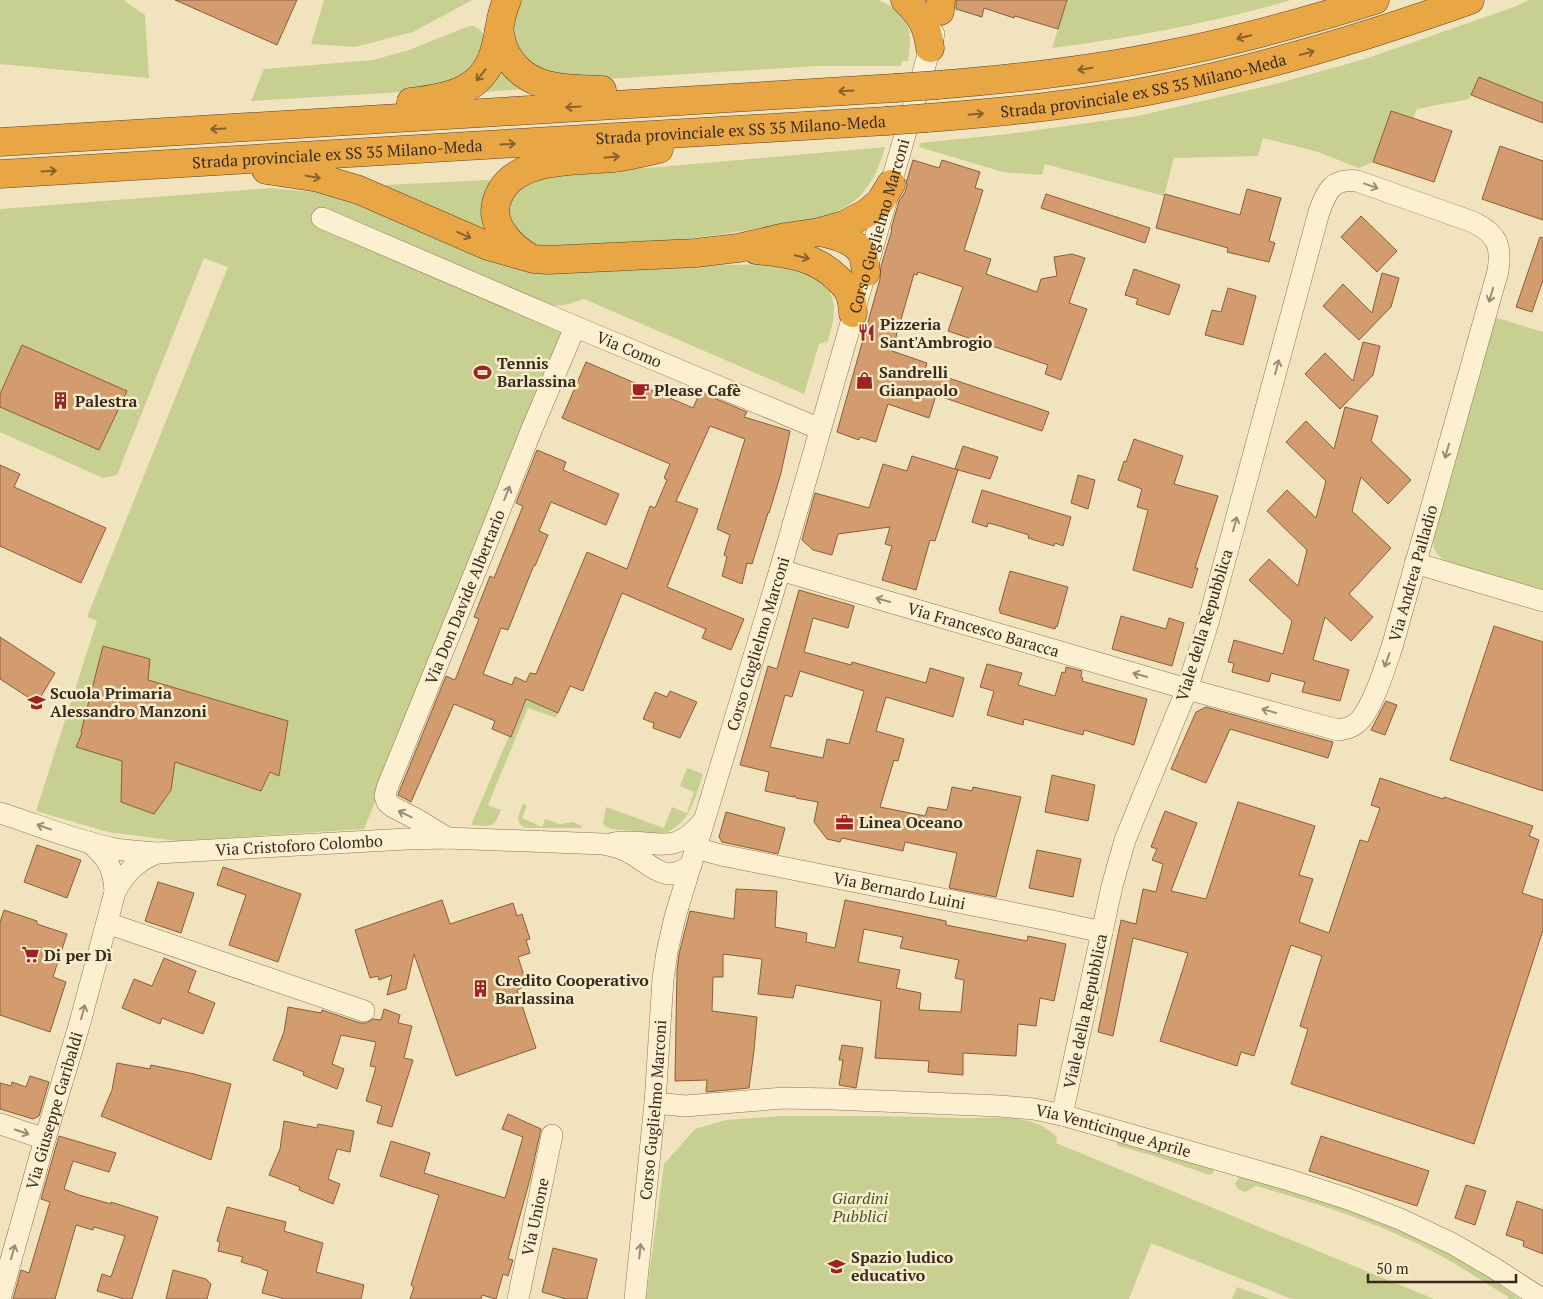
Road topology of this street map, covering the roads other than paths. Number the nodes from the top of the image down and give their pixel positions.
1 (507, 0) edge
2 (904, 0) edge
3 (914, 0) edge
4 (1375, 0) edge
5 (1470, 0) edge
6 (939, 3) edge
7 (499, 30) junction
8 (930, 48) junction
9 (726, 98) junction
10 (261, 126) junction
11 (727, 131) junction
12 (0, 142) edge
13 (195, 162) junction
14 (0, 174) edge
15 (891, 184) junction
16 (322, 218) dead end
17 (820, 232) junction
18 (1499, 247) joint
19 (738, 248) junction
20 (534, 259) junction
21 (867, 262) junction
22 (830, 270) junction
23 (853, 313) junction
24 (575, 327) junction
25 (820, 429) junction
26 (1415, 563) junction
27 (780, 570) junction
28 (1543, 601) edge
29 (1187, 689) junction
30 (0, 812) edge
31 (704, 819) junction
32 (447, 838) junction
33 (88, 842) junction
34 (604, 844) junction
35 (656, 845) junction
36 (157, 853) junction
37 (647, 864) junction
38 (690, 864) junction
39 (115, 892) junction
40 (675, 917) junction
41 (107, 923) junction
42 (1102, 932) junction
43 (364, 1011) dead end
44 (655, 1103) junction
45 (1062, 1115) junction
46 (0, 1124) edge
47 (552, 1135) dead end
48 (45, 1139) junction
49 (0, 1299) edge
50 (518, 1299) edge
51 (635, 1299) edge
52 (1542, 1299) edge

1 - 7 highway
2 - 8 highway
3 - 6 highway
4 -> 9 highway, Strada provinciale ex SS 35 Milano-Meda, bridge
11 -> 5 highway, Strada provinciale ex SS 35 Milano-Meda, bridge
6 - 8 street, Corso Guglielmo Marconi
7 - 9 highway
7 -> 10 highway
8 - 15 street, Corso Guglielmo Marconi
9 -> 10 highway, Strada provinciale ex SS 35 Milano-Meda
10 -> 12 highway, Strada provinciale ex SS 35 Milano-Meda
13 -> 11 highway, Strada provinciale ex SS 35 Milano-Meda
20 -> 11 highway
14 -> 13 highway, Strada provinciale ex SS 35 Milano-Meda
13 -> 20 highway
15 - 17 highway
15 - 21 street, Corso Guglielmo Marconi
16 - 24 street, Via Como
17 - 19 highway
17 - 21 highway
18 -> 26 street, Via Andrea Palladio
29 -> 18 street, Viale della Repubblica
19 - 20 highway
19 -> 22 highway
21 - 22 highway
21 - 23 street, Corso Guglielmo Marconi
22 - 23 highway
23 - 25 street, Corso Guglielmo Marconi
24 - 25 street, Via Como
32 -> 24 street, Via Don Davide Albertario
25 - 27 street, Corso Guglielmo Marconi
26 - 28 street
26 -> 29 street, Via Andrea Palladio
29 -> 27 street, Via Francesco Baracca
27 - 31 street, Corso Guglielmo Marconi
29 - 42 street, Viale della Repubblica
33 -> 30 street, Via Cristoforo Colombo
31 - 35 street, Via Cristoforo Colombo
31 - 38 street, Corso Guglielmo Marconi
32 - 34 street, Via Cristoforo Colombo
32 - 36 street, Via Cristoforo Colombo
33 - 36 street, Via Cristoforo Colombo
33 - 39 street, Via Giuseppe Garibaldi
34 - 35 street, Via Cristoforo Colombo
34 - 37 street, Via Cristoforo Colombo
35 - 38 street, Via Cristoforo Colombo
36 - 39 street, Via Giuseppe Garibaldi
37 - 38 street, Via Cristoforo Colombo
37 - 40 street, Via Cristoforo Colombo
38 - 40 street, Corso Guglielmo Marconi
38 - 42 street, Via Bernardo Luini
39 - 41 street, Via Giuseppe Garibaldi
40 - 44 street, Corso Guglielmo Marconi
41 - 43 street
48 -> 41 street, Via Giuseppe Garibaldi
42 - 45 street, Viale della Repubblica
44 - 45 street, Via Venticinque Aprile
51 -> 44 street, Corso Guglielmo Marconi
45 - 52 street, Via Venticinque Aprile
46 -> 48 street
47 - 50 street, Via Unione
49 -> 48 street, Via Giuseppe Garibaldi

